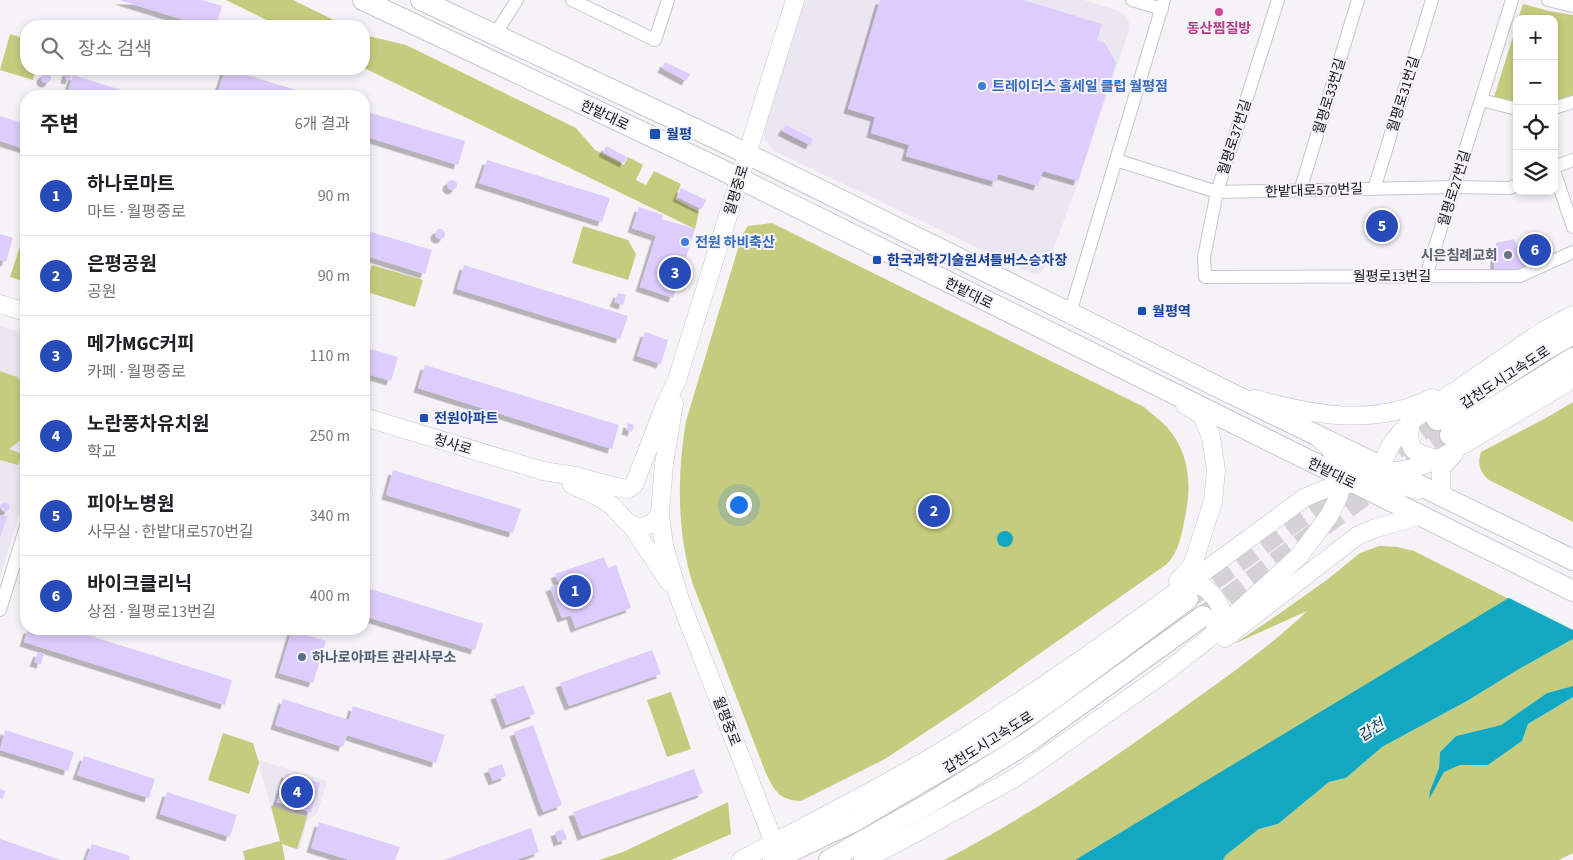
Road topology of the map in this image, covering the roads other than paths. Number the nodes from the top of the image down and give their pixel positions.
1 (363, 0) edge
2 (421, 0) edge
3 (517, 0) edge
4 (572, 0) edge
5 (668, 0) edge
6 (795, 0) edge
7 (1132, 0) edge
8 (1278, 0) edge
9 (1358, 0) edge
10 (1432, 0) edge
11 (1512, 0) edge
12 (1548, 0) edge
13 (595, 5) edge
14 (1163, 5) edge
15 (1573, 6) edge
16 (494, 36) junction
17 (1481, 100) junction
18 (1573, 102) edge
19 (1558, 107) edge
20 (1513, 108) edge
21 (747, 154) junction
22 (1116, 160) junction
23 (1573, 160) edge
24 (1558, 167) edge
25 (739, 179) junction
26 (1558, 181) edge
27 (1455, 187) junction
28 (1513, 187) edge
29 (1374, 189) junction
30 (1300, 191) junction
31 (1217, 192) junction
32 (1573, 227) edge
33 (1573, 252) edge
34 (1426, 276) junction
35 (1205, 277) joint
36 (0, 304) edge
37 (20, 310) edge
38 (1070, 312) junction
39 (1573, 315) edge
40 (1573, 334) edge
41 (1573, 358) edge
42 (1470, 379) junction
43 (1573, 379) edge
44 (677, 380) junction
45 (1151, 383) junction
46 (1226, 391) junction
47 (370, 419) edge
48 (1437, 420) tunnel mouth
49 (1411, 421) junction
50 (1304, 429) junction
51 (1457, 440) junction
52 (1439, 459) junction
53 (543, 471) junction
54 (1387, 474) junction
55 (1344, 478) junction
56 (631, 487) junction
57 (1447, 497) junction
58 (661, 507) junction
59 (1418, 514) junction
60 (626, 520) junction
61 (20, 545) edge
62 (1573, 560) edge
63 (1573, 591) edge
64 (1185, 593) junction
65 (680, 600) junction
66 (1156, 606) junction
67 (0, 610) edge
68 (1203, 616) tunnel mouth
69 (1209, 638) junction
70 (773, 851) edge
71 (741, 860) edge
72 (829, 860) edge
73 (863, 860) edge

1 - 25 main road, 한밭대로
2 - 16 main road, 한밭대로
3 - 16 street
4 - 13 street
5 - 13 street
6 - 21 street, 월평중로
7 - 14 street
8 - 31 street, 월평로37번길
9 - 30 street, 월평로33번길
10 - 29 street, 월평로31번길
11 - 17 street, 월평로27번길
12 - 15 street
14 - 22 street
16 - 21 main road, 한밭대로
17 - 20 street
17 - 27 street, 월평로27번길
18 - 19 street
21 - 25 street, 월평중로
21 - 38 main road, 한밭대로
22 - 31 street, 한밭대로570번길
22 - 38 street
23 - 24 street
25 - 44 street, 월평중로
25 - 45 main road, 한밭대로
26 - 32 street
27 - 28 street, 한밭대로570번길
27 - 29 street, 한밭대로570번길
27 - 34 street, 월평로27번길
29 - 30 street, 한밭대로570번길
30 - 31 street, 한밭대로570번길
31 - 35 street, 월평로37번길
33 - 34 street, 월평로13번길
34 - 35 street, 월평로13번길
36 - 37 street
38 - 46 main road, 한밭대로
39 - 42 street
40 - 48 main road, 갑천도시고속도로
41 - 51 main road, 갑천도시고속도로
42 - 46 street
42 - 49 street
43 - 51 street
44 - 56 street
44 - 58 street
45 - 55 main road, 한밭대로
45 - 66 street
46 - 50 main road, 한밭대로
47 - 53 street, 청사로
49 - 52 street
49 - 54 street
50 - 54 main road, 한밭대로
50 - 55 street
51 - 52 street
51 - 57 street
52 - 54 street
53 - 56 street
53 - 60 street
54 - 55 street
54 - 57 main road, 한밭대로
54 - 59 street
55 - 59 main road, 한밭대로
55 - 64 street
55 - 69 street
56 - 58 street
56 - 60 street
57 - 62 main road, 한밭대로
58 - 60 street
58 - 65 street
59 - 63 main road, 한밭대로
59 - 69 street
60 - 65 street
61 - 67 street
64 - 66 street
64 - 69 street
64 - 70 main road, 갑천도시고속도로
65 - 70 street, 월평중로
66 - 70 street
68 - 72 main road, 갑천도시고속도로
69 - 73 street
70 - 71 street

